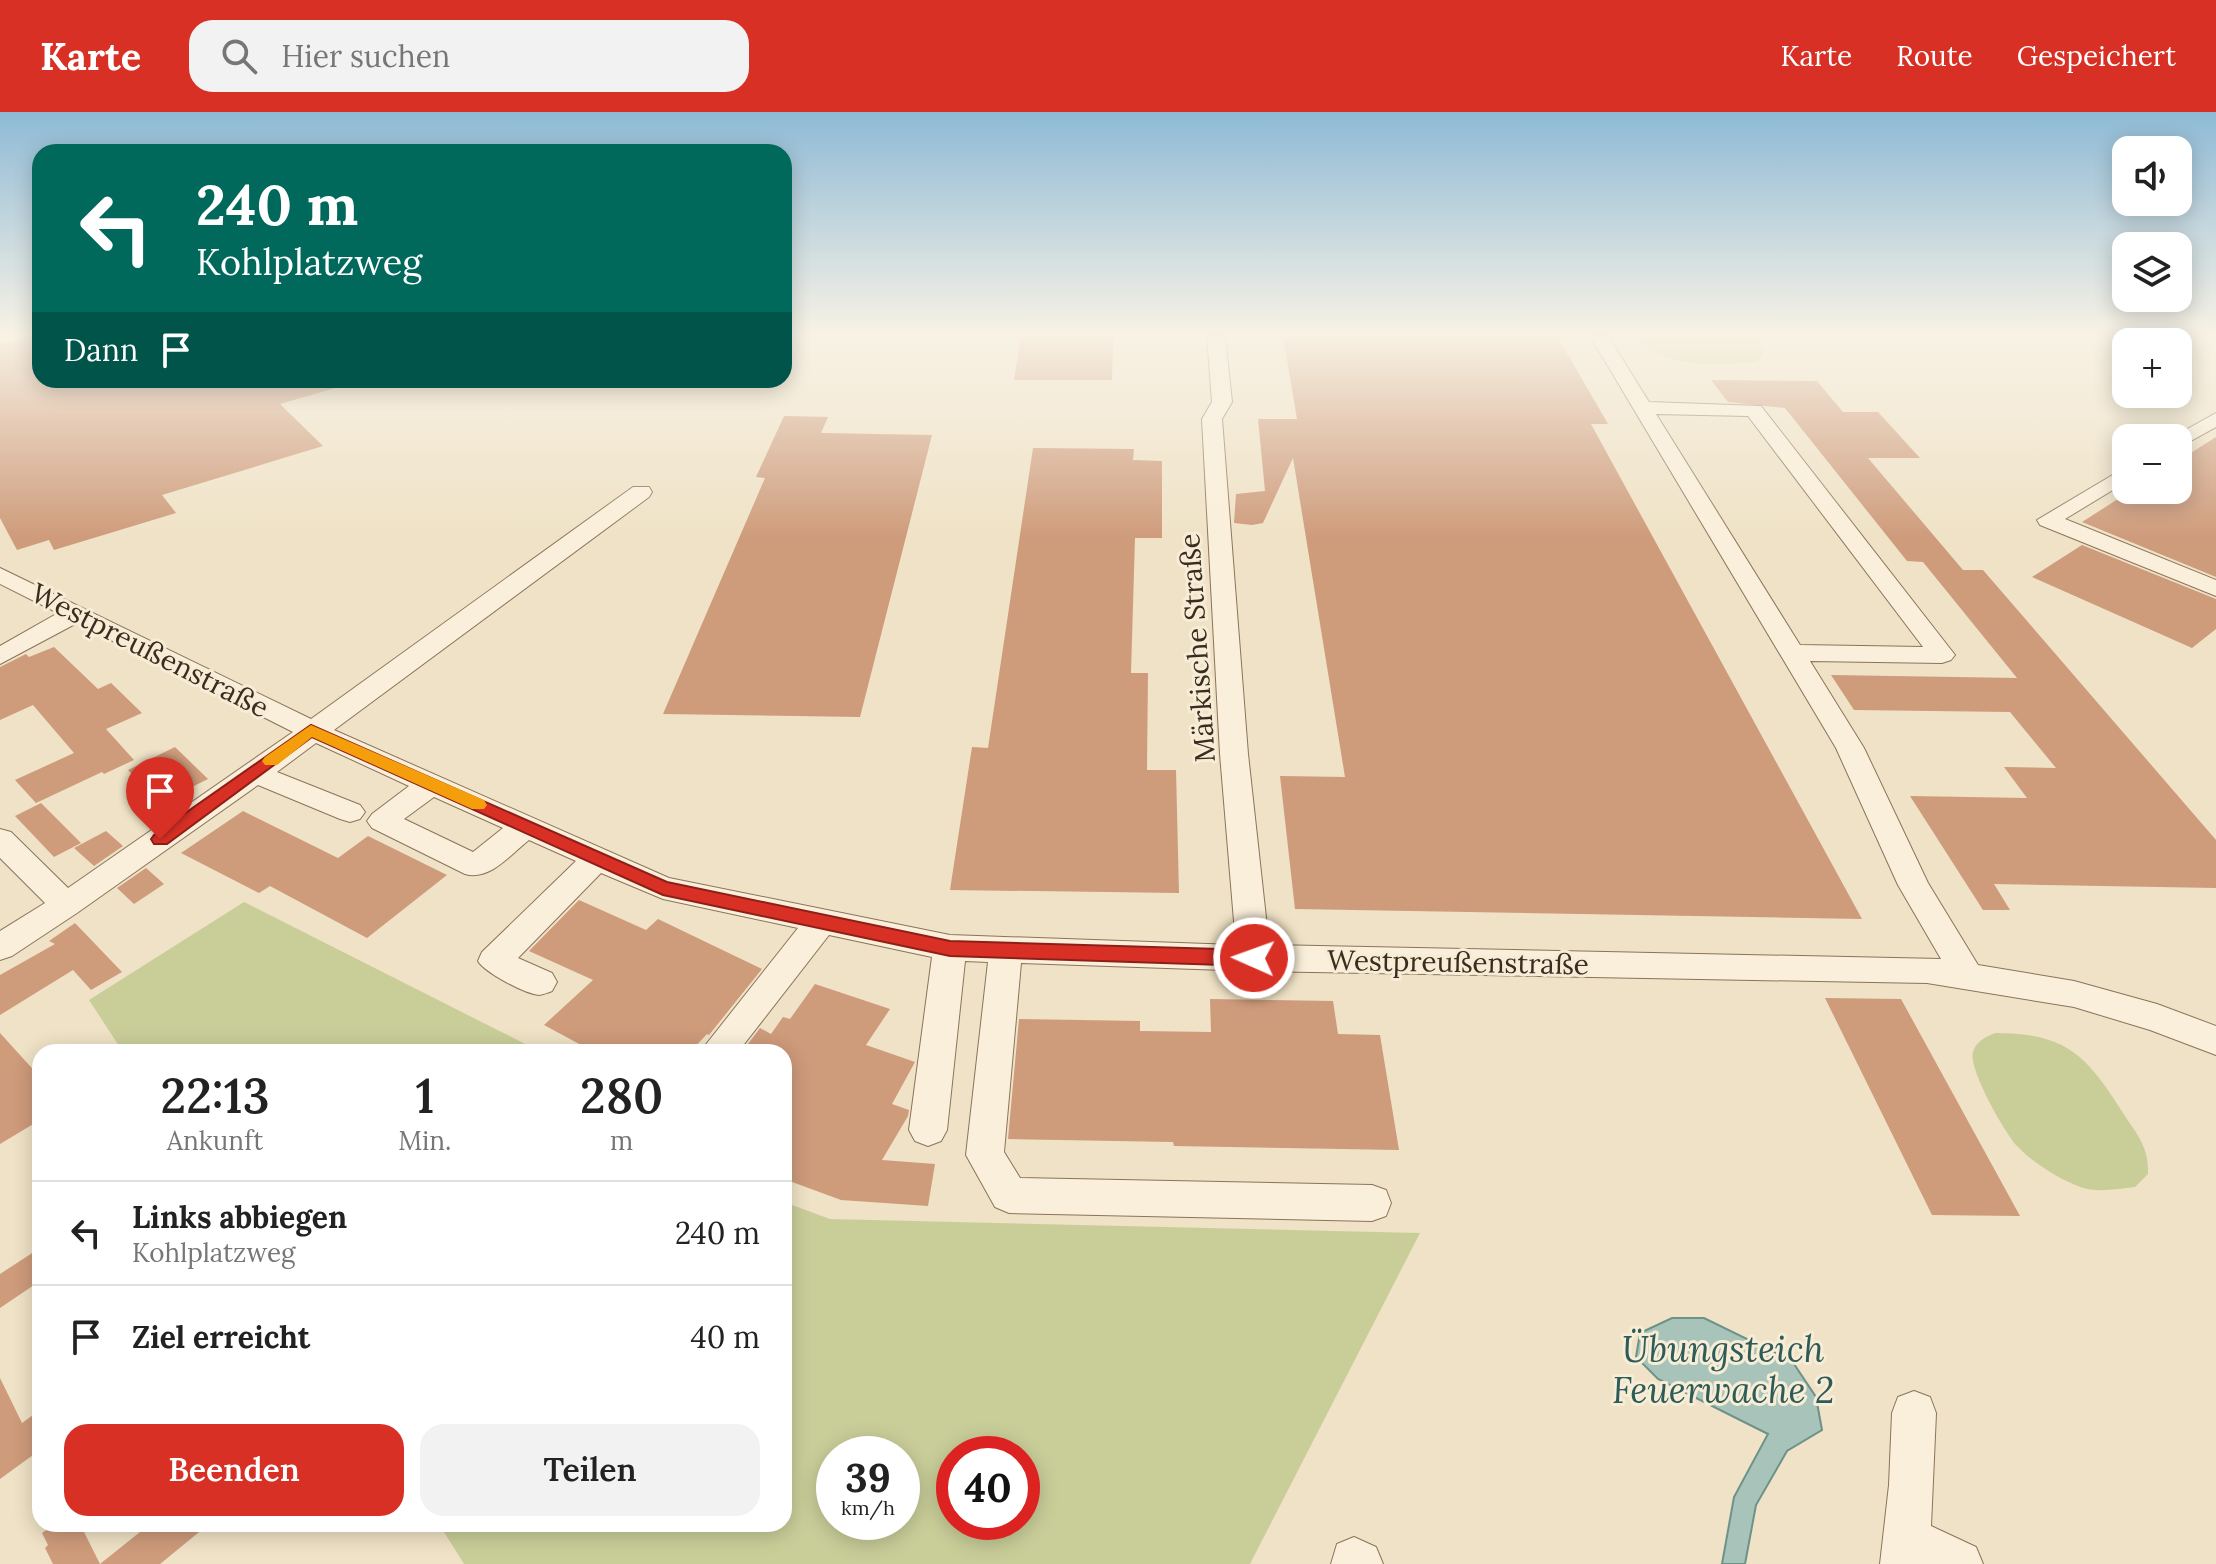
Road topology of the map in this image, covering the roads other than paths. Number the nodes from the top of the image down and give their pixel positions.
1 (1221, 404) edge
2 (1640, 404) edge
3 (1643, 408) junction
4 (2216, 419) edge
5 (2192, 434) edge
6 (2112, 481) edge
7 (641, 492) dead end
8 (6, 584) edge
9 (2216, 589) edge
10 (77, 613) junction
11 (1792, 653) junction
12 (0, 656) edge
13 (311, 730) junction
14 (254, 773) junction
15 (431, 784) junction
16 (350, 812) dead end
17 (526, 826) junction
18 (0, 840) edge
19 (598, 858) junction
20 (66, 905) junction
21 (822, 921) junction
22 (0, 947) edge
23 (950, 948) junction
24 (1006, 951) junction
25 (1254, 958) junction
26 (1966, 974) junction
27 (540, 982) dead end
28 (2216, 1041) edge
29 (724, 1044) edge
30 (928, 1130) dead end
31 (1372, 1203) dead end
32 (1914, 1413) dead end
33 (1905, 1551) edge
34 (1959, 1564) edge

1 - 25 street, Märkische Straße
2 - 3 street
3 - 11 street
3 - 11 street
4 - 5 street
6 - 9 street
7 - 13 street
8 - 10 street, Westpreußenstraße
10 - 12 street
10 - 13 street, Westpreußenstraße
11 - 26 street
13 - 14 street
13 - 15 street, Westpreußenstraße
14 - 16 street
14 - 20 street
15 - 17 street, Westpreußenstraße
15 - 17 street
17 - 19 street, Westpreußenstraße
18 - 20 street
19 - 21 street, Westpreußenstraße
19 - 27 street
20 - 22 street
21 - 23 street, Westpreußenstraße
21 - 29 street
23 - 24 street, Westpreußenstraße
23 - 30 street
24 - 25 street, Westpreußenstraße
24 - 31 street
25 - 26 street, Westpreußenstraße
26 - 28 street, Westpreußenstraße
32 - 33 street
33 - 34 street

